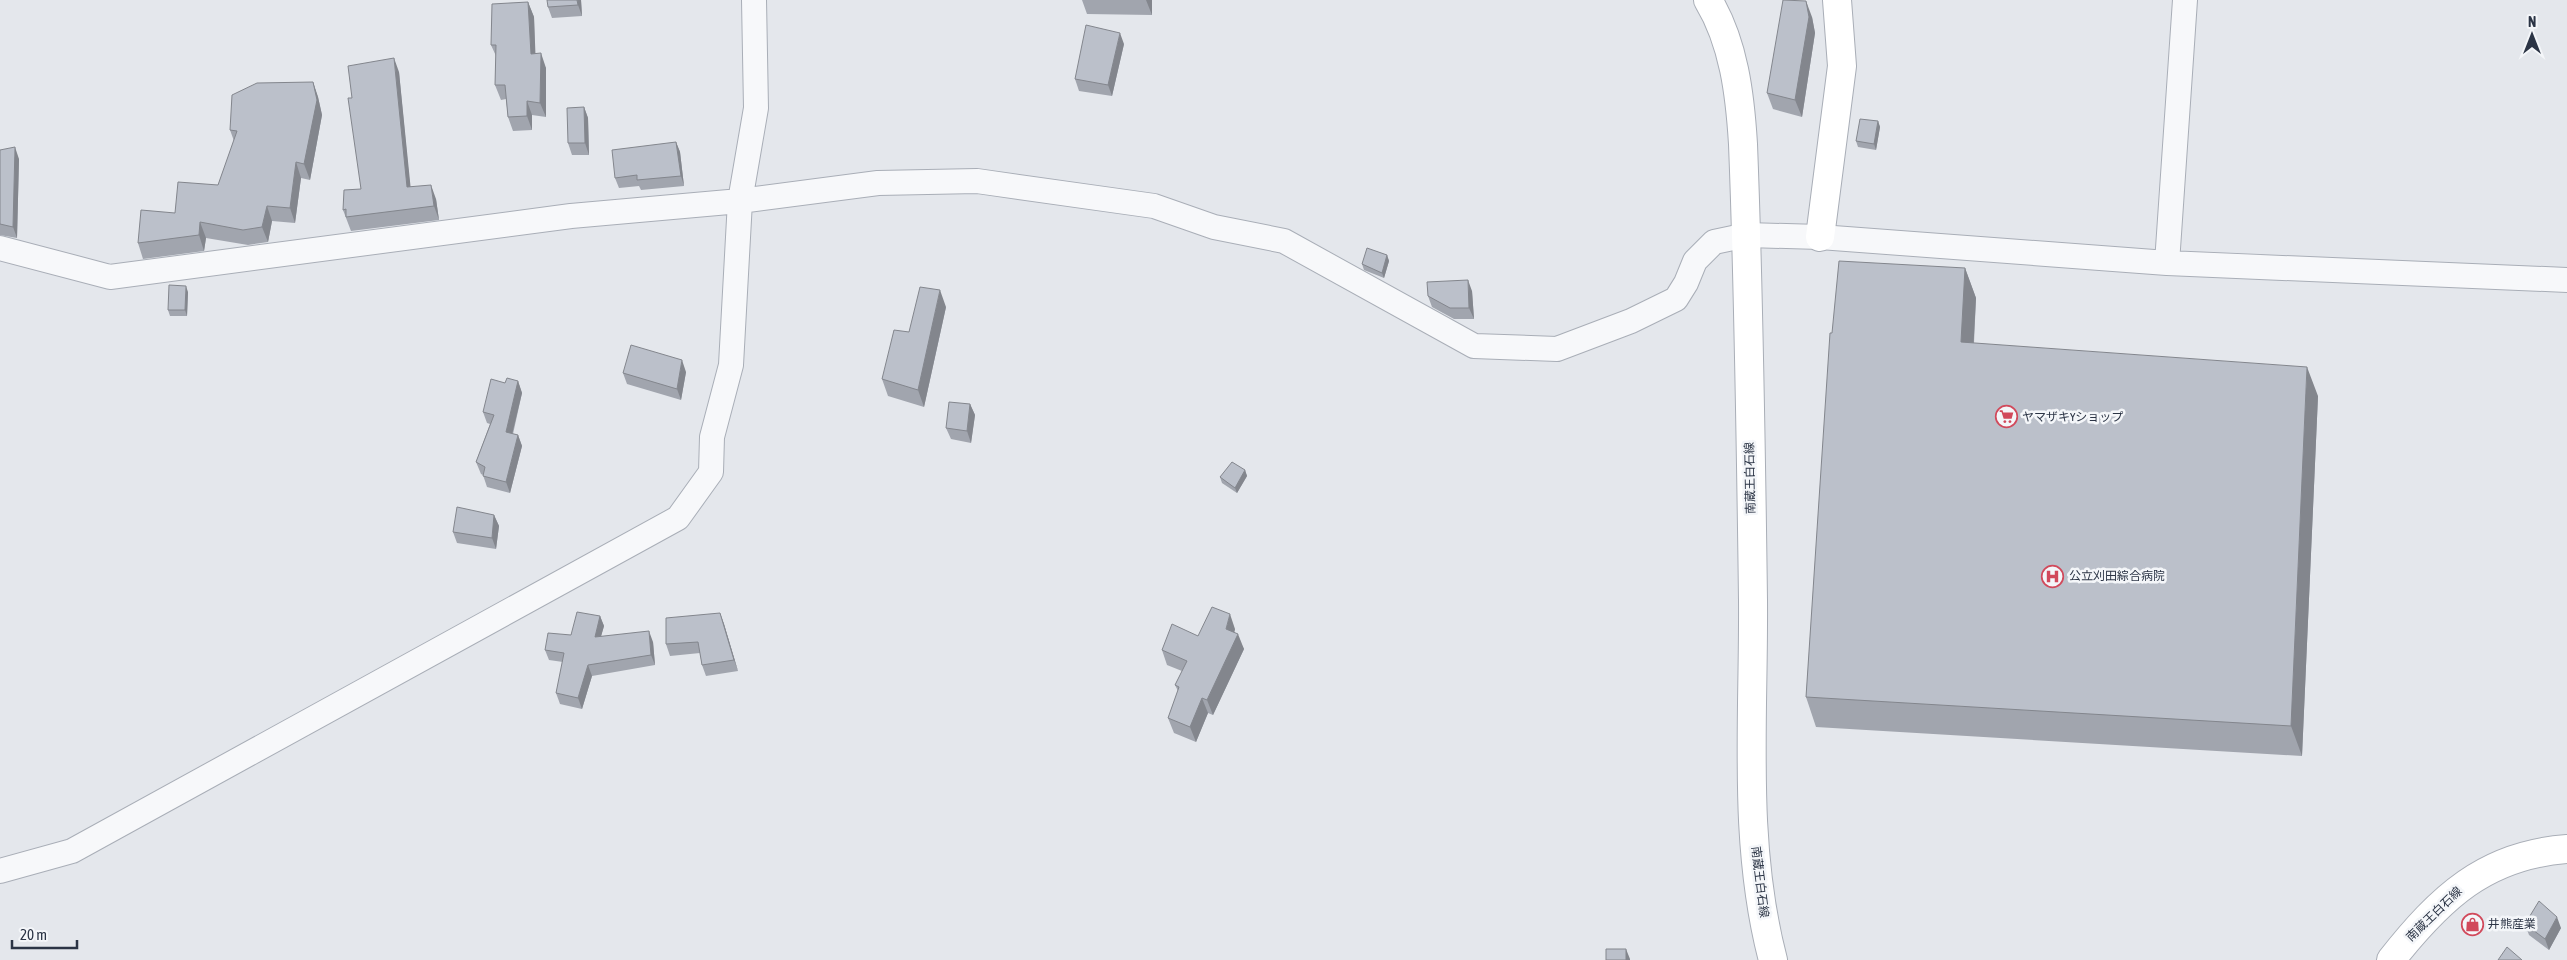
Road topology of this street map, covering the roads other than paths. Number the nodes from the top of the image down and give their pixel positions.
1 (754, 0) edge
2 (1708, 0) edge
3 (1837, 0) edge
4 (2185, 0) edge
5 (740, 201) junction
6 (1746, 235) junction
7 (1820, 237) junction
8 (0, 248) edge
9 (2167, 263) junction
10 (2567, 280) edge
11 (2567, 849) edge
12 (0, 870) edge
13 (1773, 960) edge
14 (2391, 960) edge

1 - 5 street
2 - 6 main road, 南蔵王白石線
3 - 7 main road
4 - 9 street
5 - 6 street
5 - 8 street
5 - 12 street
6 - 7 street
6 - 13 main road, 南蔵王白石線
7 - 9 street
9 - 10 street
11 - 14 main road, 南蔵王白石線

